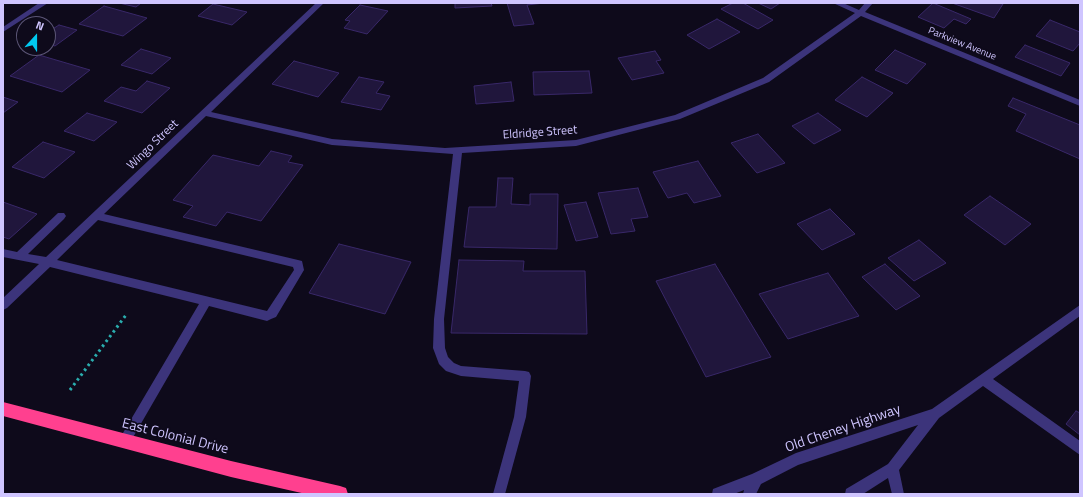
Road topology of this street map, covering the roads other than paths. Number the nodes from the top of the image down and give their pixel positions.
1 (44, 3) edge
2 (320, 3) edge
3 (837, 3) edge
4 (869, 3) edge
5 (860, 13) junction
6 (3, 30) edge
7 (1080, 103) edge
8 (204, 113) junction
9 (458, 150) junction
10 (61, 216) dead end
11 (96, 216) junction
12 (3, 253) edge
13 (18, 257) junction
14 (48, 262) junction
15 (5, 301) edge
16 (206, 302) junction
17 (1080, 310) edge
18 (984, 380) junction
19 (3, 409) edge
20 (935, 414) junction
21 (124, 442) junction
22 (1080, 449) edge
23 (892, 468) junction
24 (756, 479) junction
25 (340, 494) edge
26 (499, 494) edge
27 (718, 494) edge
28 (749, 494) edge
29 (851, 494) edge
30 (898, 494) edge

1 - 6 street
2 - 8 street, Wingo Street
3 - 5 street, Parkview Avenue
4 - 5 street, Eldridge Street
5 - 7 street, Parkview Avenue
5 - 9 street, Eldridge Street
8 - 9 street, Eldridge Street
8 - 11 street, Wingo Street
9 - 26 street
10 - 13 street
11 - 14 street, Wingo Street
11 - 16 street
12 - 13 street
13 - 14 street
14 - 15 street, Wingo Street
14 - 16 street
16 - 21 street
17 - 18 street, Old Cheney Highway
18 - 20 street, Old Cheney Highway
18 - 22 street
19 - 21 highway, East Colonial Drive
20 - 23 street, Old Cheney Highway
20 - 24 street, Old Cheney Highway
21 - 25 highway, East Colonial Drive
23 - 29 street, Old Cheney Highway
23 - 30 street
24 - 27 street, Old Cheney Highway
24 - 28 street

